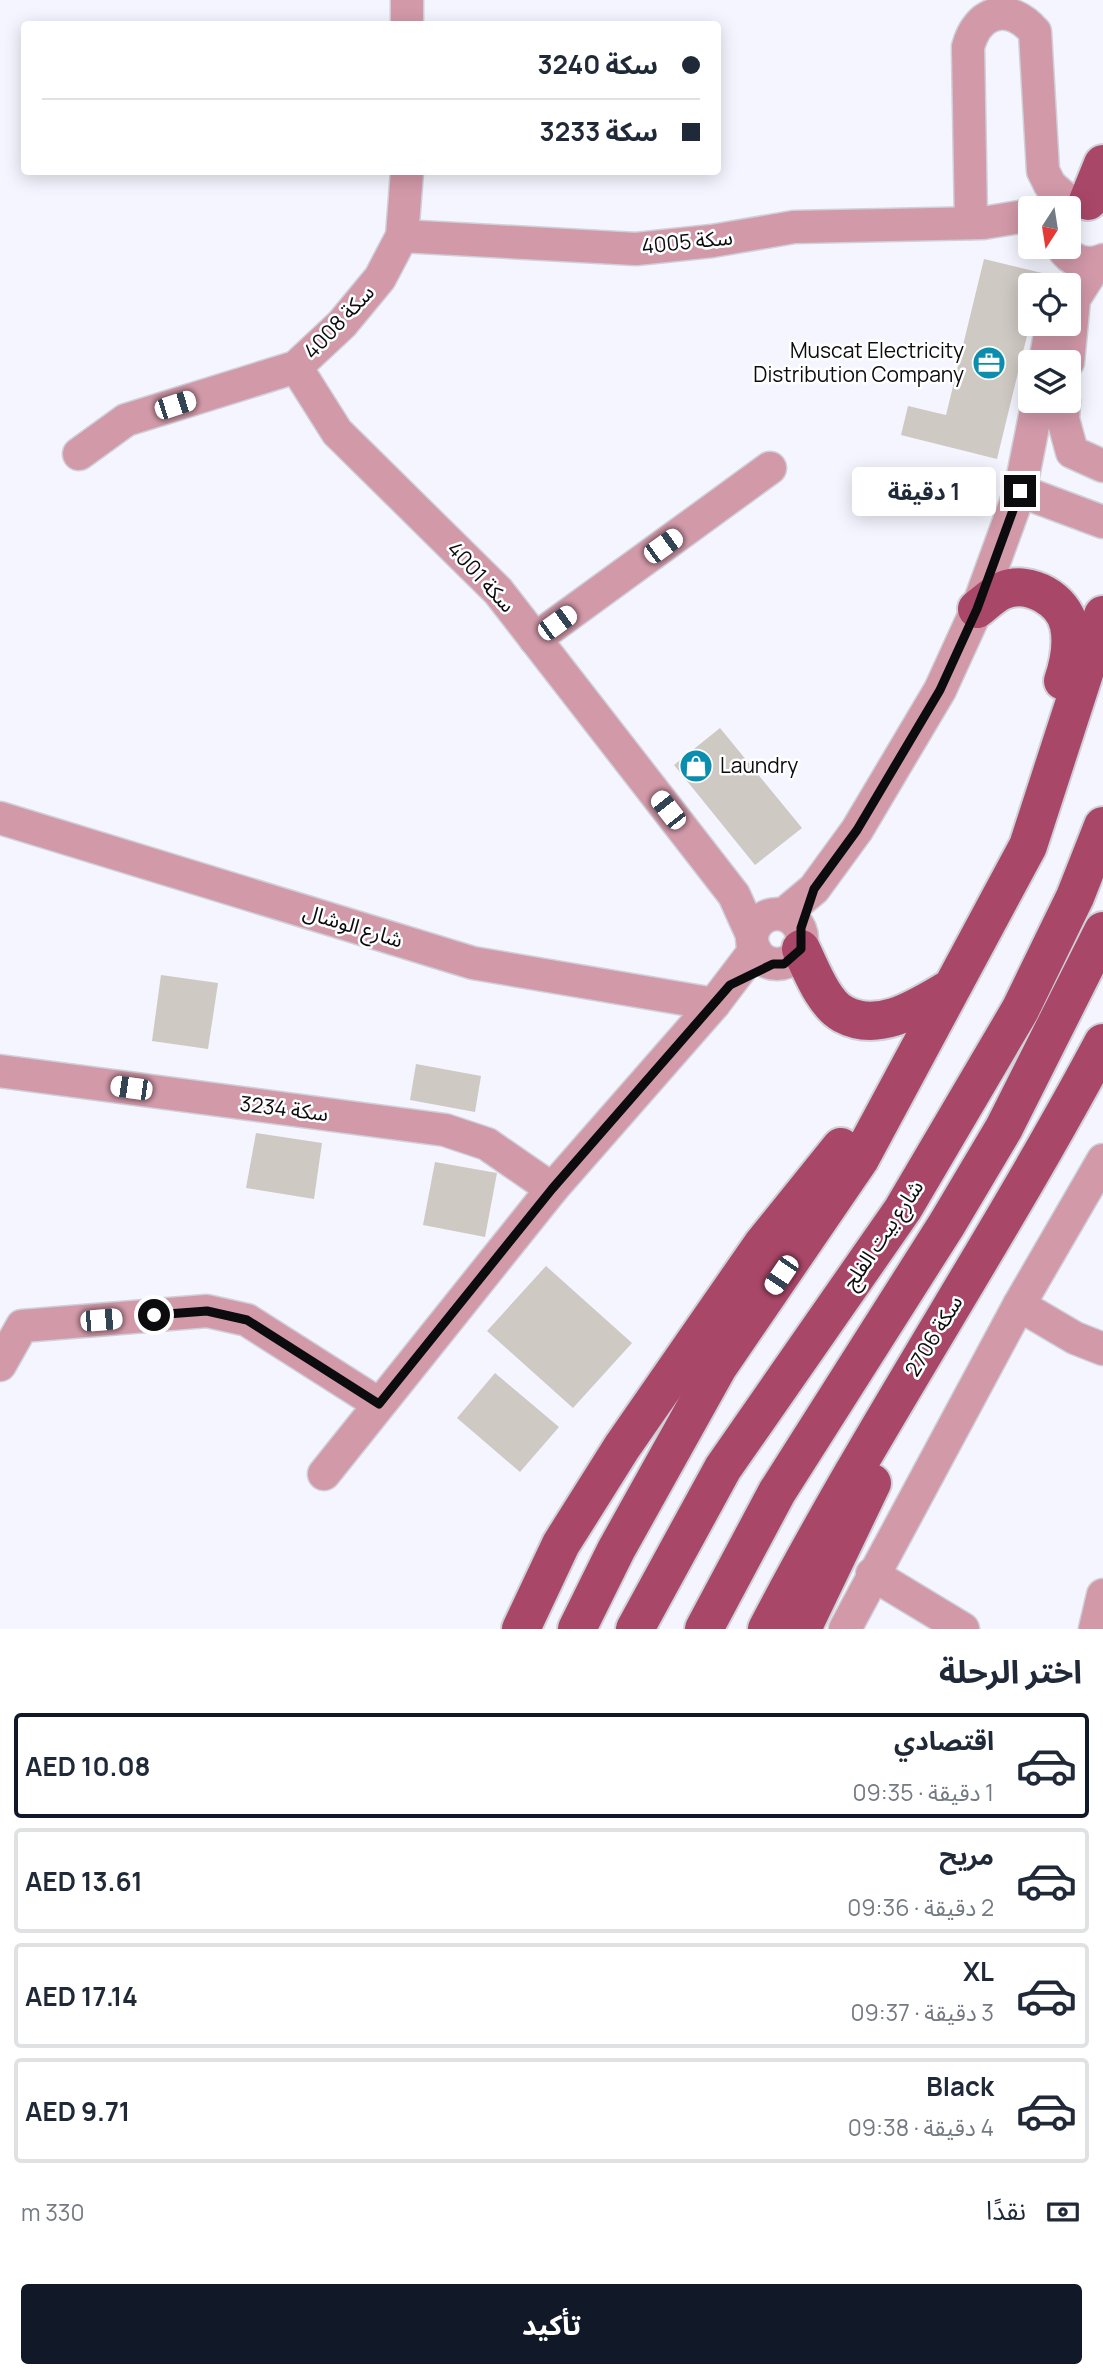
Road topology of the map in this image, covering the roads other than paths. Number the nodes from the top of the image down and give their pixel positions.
1 (407, 0) edge
2 (407, 21) edge
3 (1103, 164) edge
4 (407, 175) edge
5 (1083, 204) edge
6 (1018, 217) edge
7 (977, 223) junction
8 (1018, 233) edge
9 (402, 236) junction
10 (1075, 259) edge
11 (1100, 261) edge
12 (1069, 350) edge
13 (296, 367) junction
14 (1036, 413) edge
15 (1063, 413) edge
16 (79, 454) dead end
17 (1103, 466) edge
18 (770, 468) dead end
19 (1020, 491) junction
20 (1103, 522) edge
21 (977, 609) junction
22 (1103, 615) edge
23 (535, 639) junction
24 (1103, 703) edge
25 (0, 818) edge
26 (1103, 826) edge
27 (1032, 833) junction
28 (1103, 932) edge
29 (776, 937) junction
30 (951, 988) junction
31 (722, 994) junction
32 (1103, 1043) edge
33 (918, 1054) junction
34 (0, 1071) edge
35 (1103, 1160) edge
36 (552, 1189) junction
37 (1019, 1305) junction
38 (1103, 1349) edge
39 (0, 1365) edge
40 (895, 1400) junction
41 (379, 1404) junction
42 (324, 1474) dead end
43 (872, 1574) junction
44 (1103, 1595) edge
45 (526, 1615) edge
46 (499, 1629) edge
47 (577, 1629) edge
48 (635, 1629) edge
49 (705, 1629) edge
50 (767, 1629) edge
51 (802, 1629) edge
52 (845, 1629) edge
53 (963, 1629) edge
54 (1095, 1629) edge

1 - 2 street
3 - 5 main road
4 - 9 street, سكة 4008
5 - 7 street
6 - 7 street, سكة 4005
7 - 8 street, سكة 4005
7 - 9 street, سكة 4005
9 - 13 street, سكة 4008
10 - 11 street
11 - 12 street
13 - 16 street, سكة 4008
13 - 23 street, سكة 4001
14 - 19 street
15 - 17 street
18 - 23 street
19 - 20 street
19 - 21 street
21 - 27 main road
21 - 29 street
22 - 27 main road
23 - 29 street, سكة 4001
24 - 27 main road
25 - 31 street, شارع الوشال
26 - 48 main road, شارع بيت الفلج
27 - 30 main road
28 - 49 main road
29 - 30 main road
29 - 31 street
30 - 33 main road
31 - 36 street
32 - 40 main road, سكة 2706
33 - 45 main road
33 - 47 main road
34 - 36 street, سكة 3234
35 - 37 street
36 - 41 street
37 - 38 street
37 - 43 street
39 - 41 street
40 - 50 main road, سكة 2706
40 - 51 main road
41 - 42 street
43 - 52 street
43 - 53 street
44 - 54 street
45 - 46 main road

